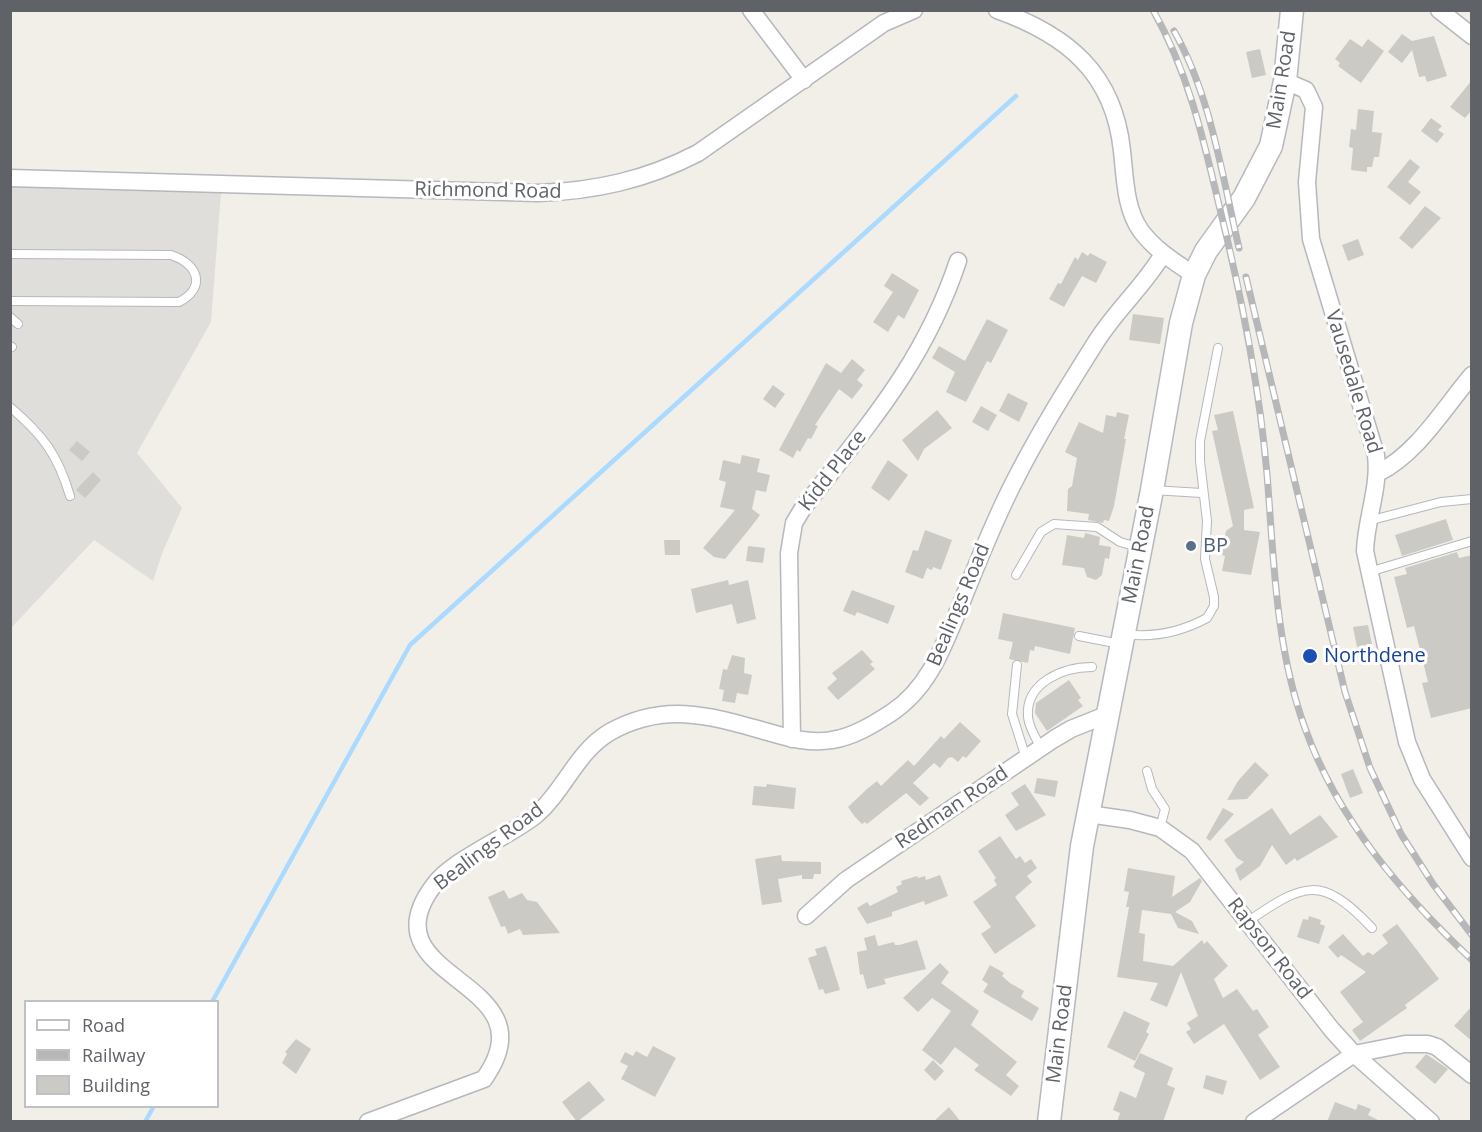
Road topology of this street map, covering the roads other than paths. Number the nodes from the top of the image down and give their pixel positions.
1 (751, 10) edge
2 (914, 10) edge
3 (997, 10) edge
4 (1292, 10) edge
5 (1439, 10) edge
6 (1472, 36) edge
7 (804, 80) junction
8 (1286, 81) junction
9 (10, 178) edge
10 (10, 254) edge
11 (1163, 254) junction
12 (958, 261) dead end
13 (1194, 275) junction
14 (10, 301) edge
15 (10, 317) edge
16 (18, 324) dead end
17 (1218, 348) dead end
18 (1472, 375) edge
19 (10, 407) edge
20 (1378, 474) junction
21 (1152, 490) junction
22 (1202, 493) junction
23 (70, 496) dead end
24 (1472, 499) edge
25 (1368, 522) junction
26 (1472, 541) edge
27 (1140, 548) junction
28 (1369, 572) junction
29 (1016, 575) dead end
30 (1079, 636) dead end
31 (1122, 639) junction
32 (1017, 665) dead end
33 (1092, 667) dead end
34 (1106, 715) junction
35 (792, 739) junction
36 (1041, 748) junction
37 (1026, 758) junction
38 (1147, 771) dead end
39 (1088, 814) junction
40 (1160, 828) junction
41 (1469, 847) edge
42 (806, 916) dead end
43 (1247, 922) junction
44 (1372, 928) dead end
45 (1354, 1054) junction
46 (1472, 1075) edge
47 (368, 1122) edge
48 (1048, 1122) edge
49 (1254, 1122) edge
50 (1431, 1122) edge

1 - 7 street
2 - 7 street, Richmond Road
3 - 11 street
4 - 8 main road, Main Road
5 - 6 street
7 - 9 street, Richmond Road
8 - 13 main road, Main Road
8 - 20 street, Vausedale Road
10 - 14 lane
11 - 13 street
11 - 35 street, Bealings Road
12 - 35 street, Kidd Place
13 - 21 main road, Main Road
15 - 16 lane
17 - 22 lane
18 - 20 street
19 - 23 lane
20 - 25 street, Vausedale Road
21 - 22 lane
21 - 27 main road, Main Road
22 - 31 lane
24 - 25 lane
25 - 28 street, Vausedale Road
26 - 28 lane
27 - 29 lane
27 - 31 main road, Main Road
28 - 41 street, Vausedale Road
30 - 31 lane
31 - 34 main road, Main Road
32 - 37 lane
33 - 36 lane
34 - 36 street, Redman Road
34 - 39 main road, Main Road
35 - 47 street, Bealings Road
36 - 37 street, Redman Road
37 - 42 street, Redman Road
38 - 40 lane
39 - 40 street, Rapson Road
39 - 48 main road, Main Road
40 - 43 street, Rapson Road
43 - 44 lane
43 - 45 street, Rapson Road
45 - 46 street
45 - 49 street
45 - 50 street, Rapson Road

